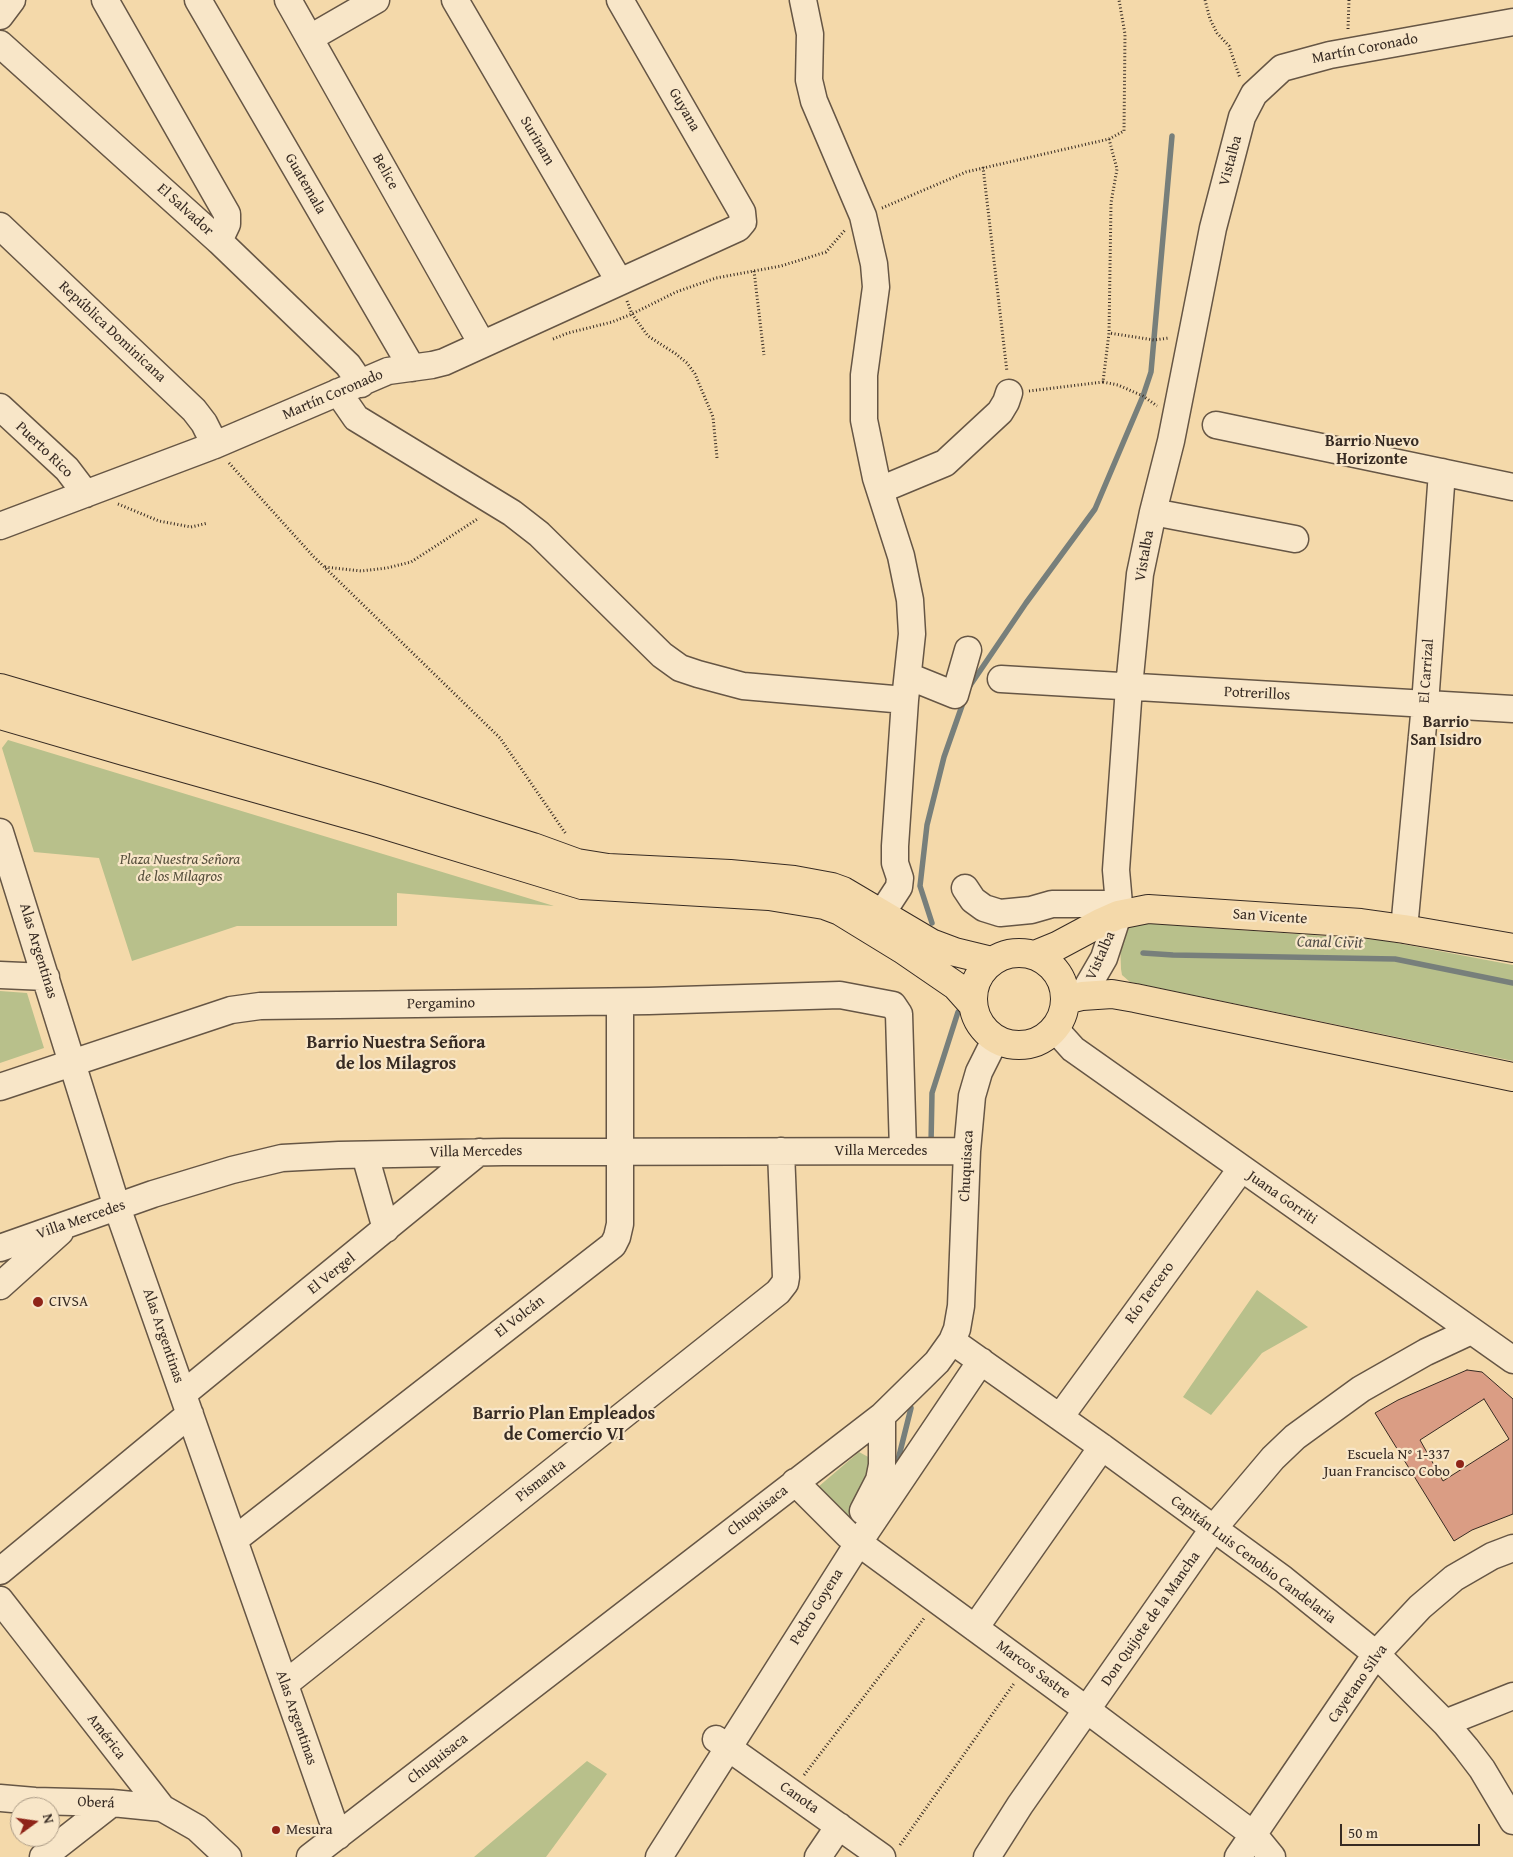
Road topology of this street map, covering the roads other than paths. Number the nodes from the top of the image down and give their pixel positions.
1 (12, 0) edge
2 (105, 0) edge
3 (198, 0) edge
4 (288, 0) edge
5 (376, 0) edge
6 (456, 0) edge
7 (620, 0) edge
8 (803, 0) edge
9 (0, 16) edge
10 (1513, 22) edge
11 (310, 38) junction
12 (0, 44) edge
13 (1247, 108) joint
14 (743, 222) joint
15 (0, 226) edge
16 (219, 240) junction
17 (619, 281) junction
18 (482, 344) junction
19 (412, 368) junction
20 (350, 388) junction
21 (1009, 393) road end
22 (0, 408) edge
23 (1216, 425) dead end
24 (215, 445) junction
25 (1442, 472) junction
26 (1513, 486) edge
27 (880, 490) junction
28 (93, 492) junction
29 (1154, 512) junction
30 (0, 526) edge
31 (1294, 538) dead end
32 (968, 650) dead end
33 (1001, 679) dead end
34 (1129, 687) junction
35 (0, 688) edge
36 (906, 688) junction
37 (1425, 704) junction
38 (1513, 709) edge
39 (0, 715) edge
40 (0, 832) edge
41 (965, 888) dead end
42 (1118, 910) junction
43 (882, 913) junction
44 (1404, 929) junction
45 (1513, 948) edge
46 (1035, 956) junction
47 (992, 961) junction
48 (0, 975) edge
49 (46, 977) junction
50 (1074, 998) junction
51 (620, 1002) junction
52 (973, 1005) junction
53 (1055, 1029) junction
54 (995, 1040) junction
55 (72, 1062) junction
56 (1513, 1078) edge
57 (0, 1087) edge
58 (620, 1151) junction
59 (782, 1151) junction
60 (934, 1151) junction
61 (479, 1152) junction
62 (365, 1154) junction
63 (1240, 1169) junction
64 (118, 1207) junction
65 (68, 1224) junction
66 (386, 1229) junction
67 (0, 1248) edge
68 (0, 1286) edge
69 (1471, 1331) junction
70 (952, 1341) junction
71 (1513, 1360) edge
72 (981, 1361) junction
73 (187, 1404) junction
74 (882, 1416) junction
75 (1060, 1417) junction
76 (1102, 1447) junction
77 (795, 1482) junction
78 (1213, 1529) junction
79 (854, 1539) junction
80 (234, 1540) junction
81 (1513, 1548) edge
82 (0, 1571) edge
83 (0, 1600) edge
84 (975, 1628) junction
85 (1376, 1654) junction
86 (284, 1684) junction
87 (1513, 1696) edge
88 (1088, 1710) junction
89 (1445, 1723) junction
90 (722, 1743) junction
91 (0, 1798) edge
92 (112, 1803) junction
93 (162, 1808) junction
94 (1511, 1814) edge
95 (839, 1826) junction
96 (1254, 1835) junction
97 (338, 1836) junction
98 (890, 1853) edge
99 (43, 1857) edge
100 (228, 1857) edge
101 (310, 1857) edge
102 (640, 1857) edge
103 (659, 1857) edge
104 (818, 1857) edge
105 (987, 1857) edge
106 (1238, 1857) edge
107 (1272, 1857) edge

1 - 9 street
2 - 16 street
3 - 19 street, Guatemala
4 - 11 street, Belice
5 - 11 street
6 - 17 street, Surinam
7 - 14 street, Guyana
8 - 27 street
10 - 13 street, Martín Coronado
11 - 18 street, Belice
12 - 16 street, El Salvador
13 - 29 street, Vistalba
14 - 17 street, Martín Coronado
15 - 24 street, República Dominicana
16 - 20 street, El Salvador
17 - 18 street, Martín Coronado
18 - 19 street, Martín Coronado
19 - 20 street, Martín Coronado
20 - 24 street, Martín Coronado
20 - 36 street, El Salvador
21 - 27 street
22 - 28 street, Puerto Rico
23 - 25 street
24 - 28 street, Martín Coronado
25 - 26 street
25 - 37 street, El Carrizal
27 - 36 street
28 - 30 street, Martín Coronado
29 - 31 street
29 - 34 street, Vistalba
32 - 36 street, El Salvador
33 - 34 street, Potrerillos
34 - 37 street, Potrerillos
34 - 42 street, Vistalba
35 - 43 main road
36 - 43 street
37 - 38 street, Potrerillos
37 - 44 street, El Carrizal
39 - 52 main road
40 - 49 street, Alas Argentinas
41 - 42 street, San Vicente
42 - 44 main road, San Vicente
42 - 46 main road, San Vicente
42 - 50 street, Vistalba
43 - 47 main road
44 - 45 main road, San Vicente
46 - 47 main road
46 - 50 main road
47 - 52 main road
48 - 49 street
49 - 55 street, Alas Argentinas
50 - 53 main road
50 - 56 main road
51 - 55 street, Pergamino
51 - 58 street, El Volcán
51 - 60 street, Pergamino
52 - 54 main road
53 - 54 main road
53 - 63 street, Juana Gorriti
54 - 60 street, Chuquisaca
55 - 57 street, Pergamino
55 - 64 street, Alas Argentinas
58 - 59 street, Villa Mercedes
58 - 61 street, Villa Mercedes
58 - 80 street, El Volcán
59 - 60 street, Villa Mercedes
59 - 86 street, Pismanta
60 - 70 street, Chuquisaca
61 - 62 street, Villa Mercedes
61 - 66 street, El Vergel
62 - 64 street, Villa Mercedes
62 - 66 street
63 - 69 street, Juana Gorriti
63 - 75 street, Río Tercero
64 - 65 street, Villa Mercedes
64 - 73 street, Alas Argentinas
65 - 67 street, Villa Mercedes
65 - 68 street
66 - 73 street, El Vergel
69 - 71 street, Juana Gorriti
69 - 78 street, Don Quijote de la Mancha
70 - 72 street, Capitán Luis Cenobio Candelaria
70 - 74 street, Chuquisaca
72 - 75 street, Capitán Luis Cenobio Candelaria
72 - 79 street, Pedro Goyena
73 - 80 street, Alas Argentinas
73 - 82 street, El Vergel
74 - 77 street, Chuquisaca
74 - 79 street, Pedro Goyena
75 - 76 street, Capitán Luis Cenobio Candelaria
76 - 78 street, Capitán Luis Cenobio Candelaria
76 - 84 street
77 - 79 street, Marcos Sastre
77 - 97 street, Chuquisaca
78 - 85 street, Capitán Luis Cenobio Candelaria
78 - 88 street, Don Quijote de la Mancha
79 - 84 street, Marcos Sastre
79 - 90 street, Pedro Goyena
80 - 86 street, Alas Argentinas
81 - 85 street, Cayetano Silva
83 - 93 street, América
84 - 88 street, Marcos Sastre
85 - 89 street, Capitán Luis Cenobio Candelaria
85 - 96 street, Cayetano Silva
86 - 97 street, Alas Argentinas
87 - 89 street
88 - 96 street, Marcos Sastre
88 - 105 street, Don Quijote de la Mancha
89 - 94 street, Capitán Luis Cenobio Candelaria
90 - 95 street, Canota
90 - 102 street, Pedro Goyena
90 - 103 street, Pedro Goyena
91 - 92 street, Oberá
92 - 93 street, Oberá
92 - 99 street
93 - 100 street, América
95 - 98 street, Canota
95 - 104 street
96 - 106 street, Cayetano Silva
96 - 107 street, Marcos Sastre
97 - 101 street, Chuquisaca

